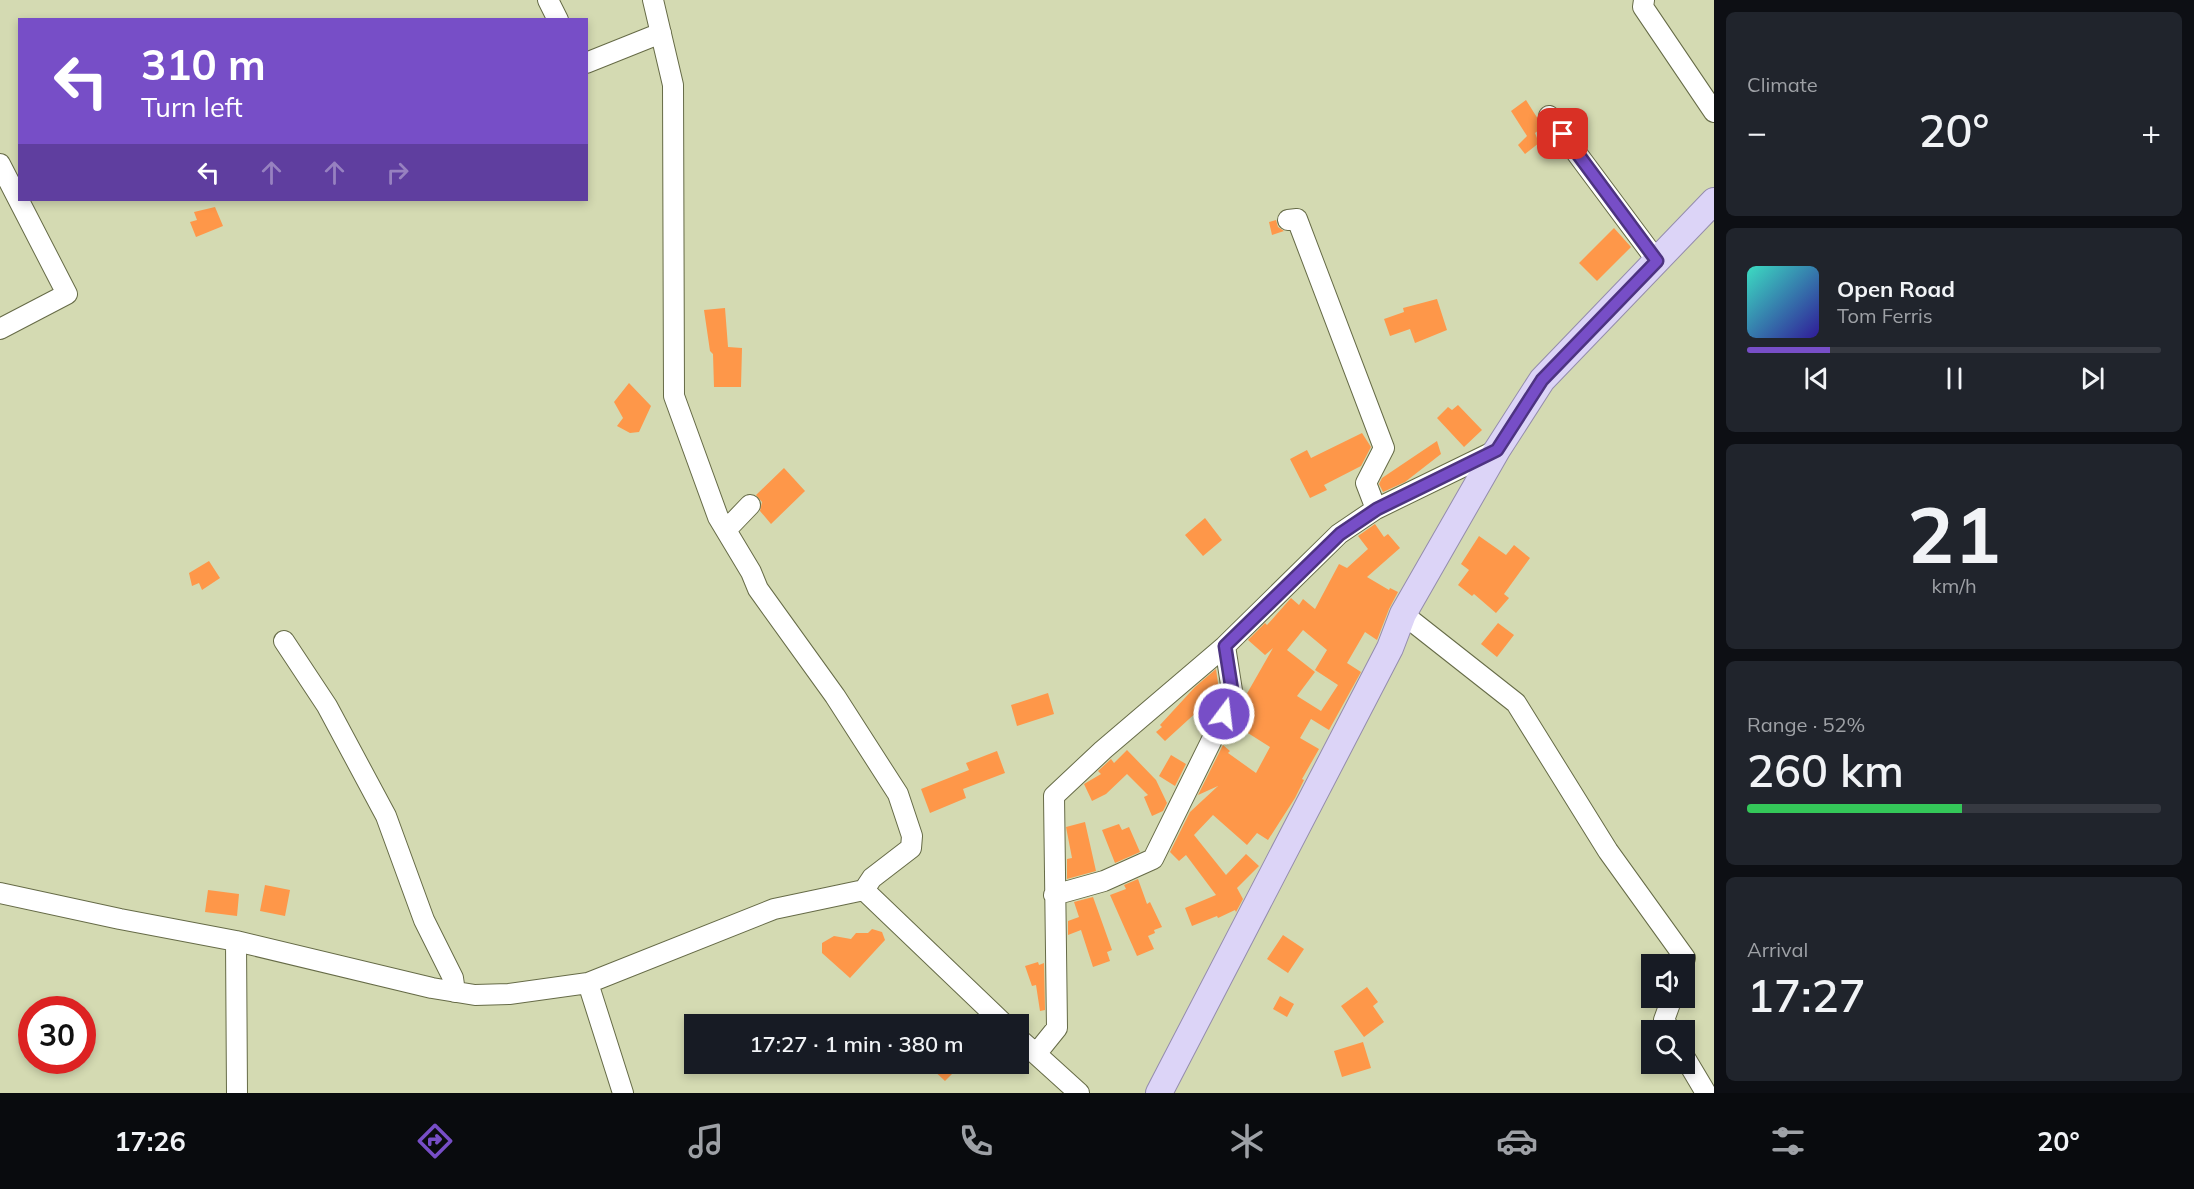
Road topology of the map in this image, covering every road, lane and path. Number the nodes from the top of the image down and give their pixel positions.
1 (548, 0) edge
2 (653, 0) edge
3 (1644, 0) edge
4 (557, 18) edge
5 (661, 33) junction
6 (588, 62) edge
7 (1714, 112) edge
8 (1549, 116) dead end
9 (0, 164) edge
10 (18, 199) edge
11 (19, 201) edge
12 (1714, 201) edge
13 (1287, 220) dead end
14 (1657, 261) junction
15 (0, 329) edge
16 (1497, 450) junction
17 (750, 505) dead end
18 (1377, 509) junction
19 (726, 530) junction
20 (1403, 614) junction
21 (284, 641) dead end
22 (1225, 646) junction
23 (864, 890) junction
24 (0, 893) edge
25 (1054, 895) junction
26 (236, 941) junction
27 (1682, 954) edge
28 (588, 983) junction
29 (455, 992) junction
30 (994, 1014) edge
31 (1029, 1048) edge
32 (1036, 1054) junction
33 (1695, 1074) edge
34 (237, 1093) edge
35 (623, 1093) edge
36 (1079, 1093) edge
37 (1159, 1093) edge
38 (1706, 1093) edge

1 - 4 street
2 - 5 street
3 - 7 street
5 - 6 street
5 - 19 street
8 - 14 street
9 - 10 street
11 - 15 street
12 - 14 main road
13 - 18 street
14 - 16 main road
16 - 18 street
16 - 20 main road
17 - 19 street
18 - 22 street
19 - 23 street
20 - 27 street
20 - 37 main road
21 - 29 street
22 - 25 street
22 - 25 street
23 - 28 street
23 - 30 street
24 - 26 street
25 - 32 street
26 - 29 street
26 - 34 street
28 - 29 street
28 - 35 street
31 - 32 street
32 - 36 street
33 - 38 street

